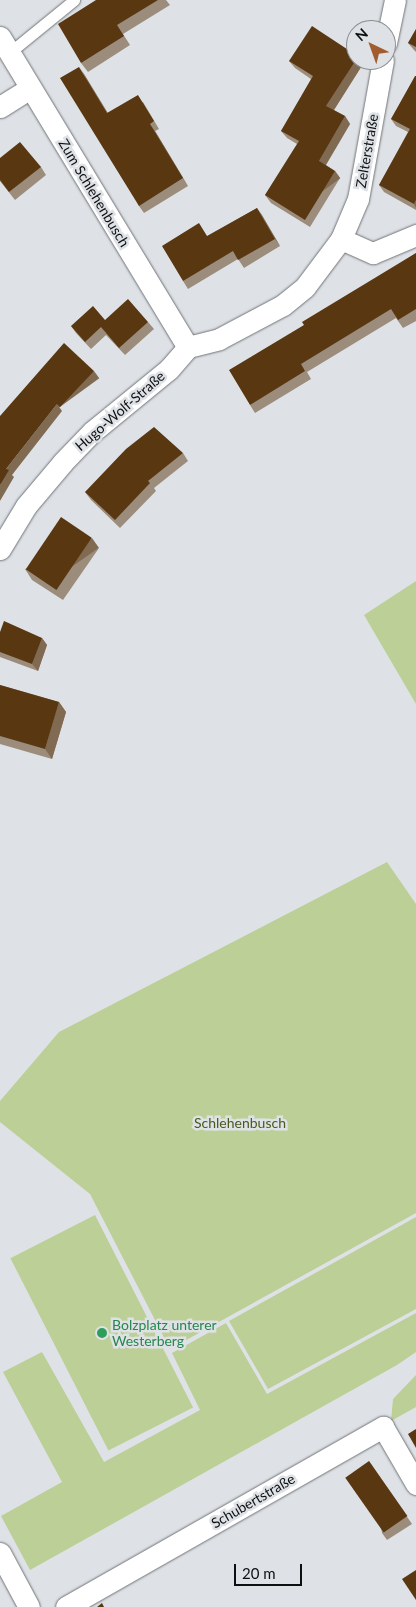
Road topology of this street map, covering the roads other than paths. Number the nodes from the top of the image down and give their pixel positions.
1 (74, 0) edge
2 (395, 0) edge
3 (391, 20) edge
4 (5, 45) edge
5 (381, 70) edge
6 (30, 88) junction
7 (0, 107) edge
8 (416, 235) edge
9 (341, 239) junction
10 (188, 348) junction
11 (0, 549) edge
12 (416, 1484) edge
13 (0, 1553) edge
14 (27, 1604) edge
15 (66, 1607) edge

1 - 4 lane
2 - 3 street
4 - 6 street, Zum Schlehenbusch
5 - 9 street, Zelterstraße
6 - 7 street
6 - 10 street, Zum Schlehenbusch
8 - 9 street
9 - 10 street, Zelterstraße
10 - 11 street, Hugo-Wolf-Straße
12 - 15 street, Schubertstraße
13 - 14 street

